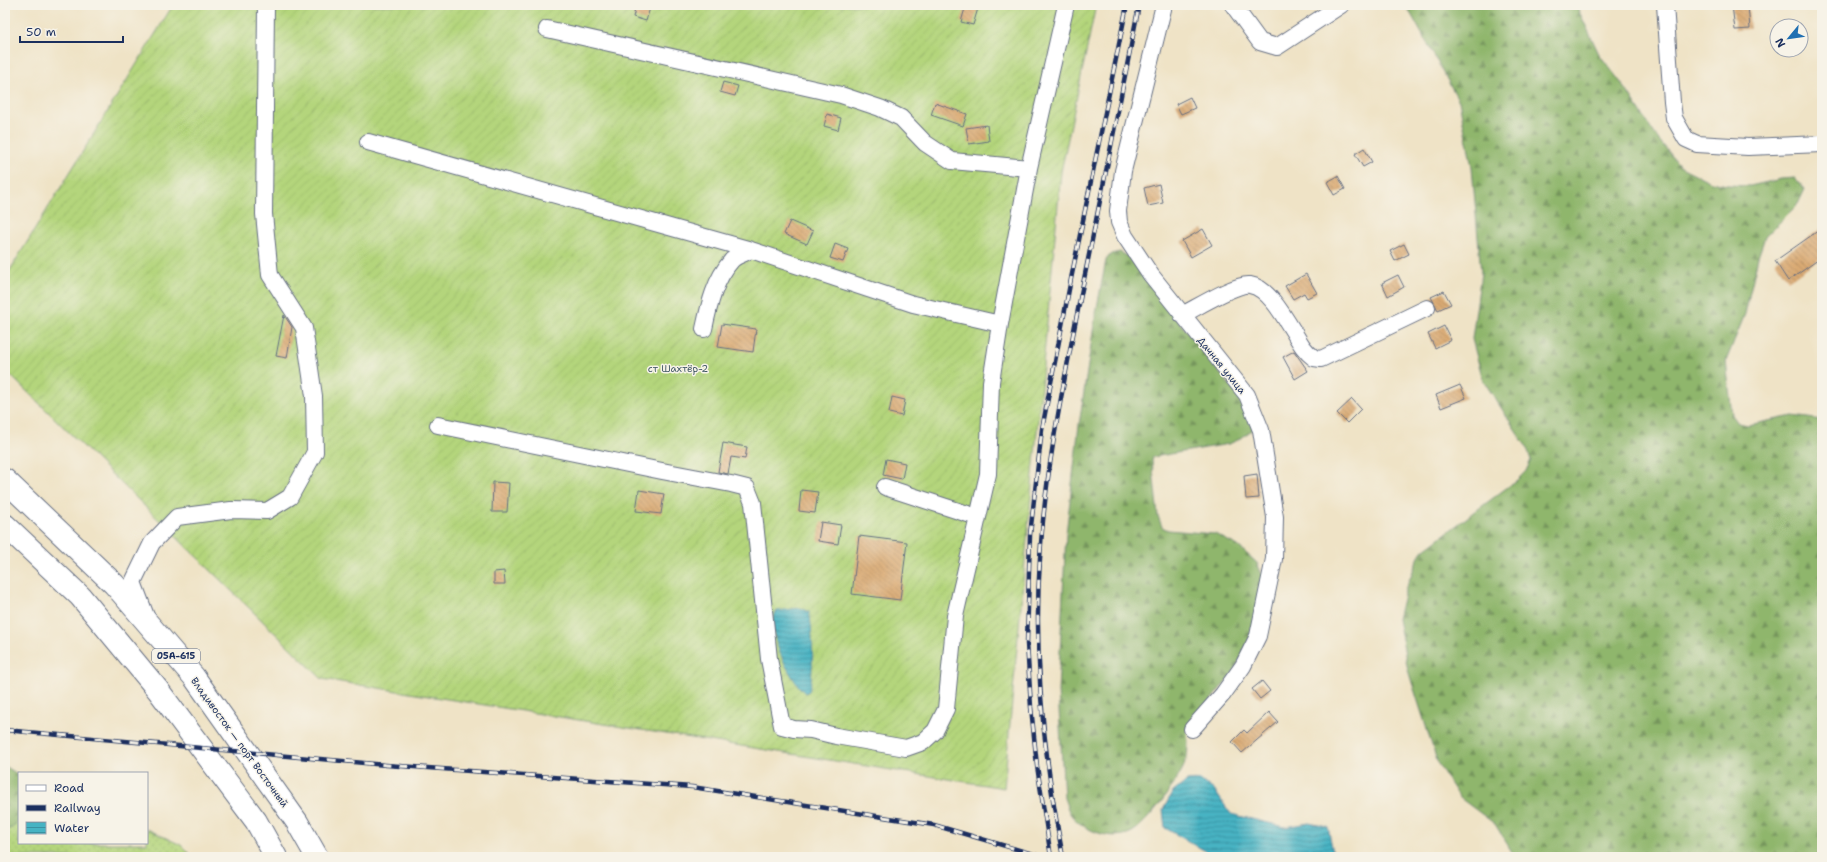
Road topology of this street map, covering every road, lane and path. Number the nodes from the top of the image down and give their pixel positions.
1 (266, 5) edge
2 (1066, 5) edge
3 (1164, 5) edge
4 (1233, 5) edge
5 (1341, 5) edge
6 (1665, 5) edge
7 (547, 28) dead end
8 (368, 142) dead end
9 (1822, 144) edge
10 (1029, 168) junction
11 (752, 250) junction
12 (1427, 308) dead end
13 (1182, 315) junction
14 (1000, 324) junction
15 (704, 329) dead end
16 (438, 425) dead end
17 (5, 480) edge
18 (885, 487) dead end
19 (977, 518) junction
20 (5, 525) edge
21 (150, 626) junction
22 (1192, 729) dead end
23 (276, 857) edge
24 (317, 857) edge

1 - 21 street
2 - 10 street
3 - 13 street, Дачная улица
4 - 5 street
6 - 9 street
7 - 10 street
8 - 11 street
10 - 14 street
11 - 14 street
11 - 15 street
12 - 13 street
13 - 22 street, Дачная улица
14 - 19 street
16 - 19 street
17 - 21 highway, Владивосток — порт Восточный / 05А-615
18 - 19 street
20 - 23 highway, 05А-615
21 - 24 highway, Владивосток — порт Восточный / 05А-615

